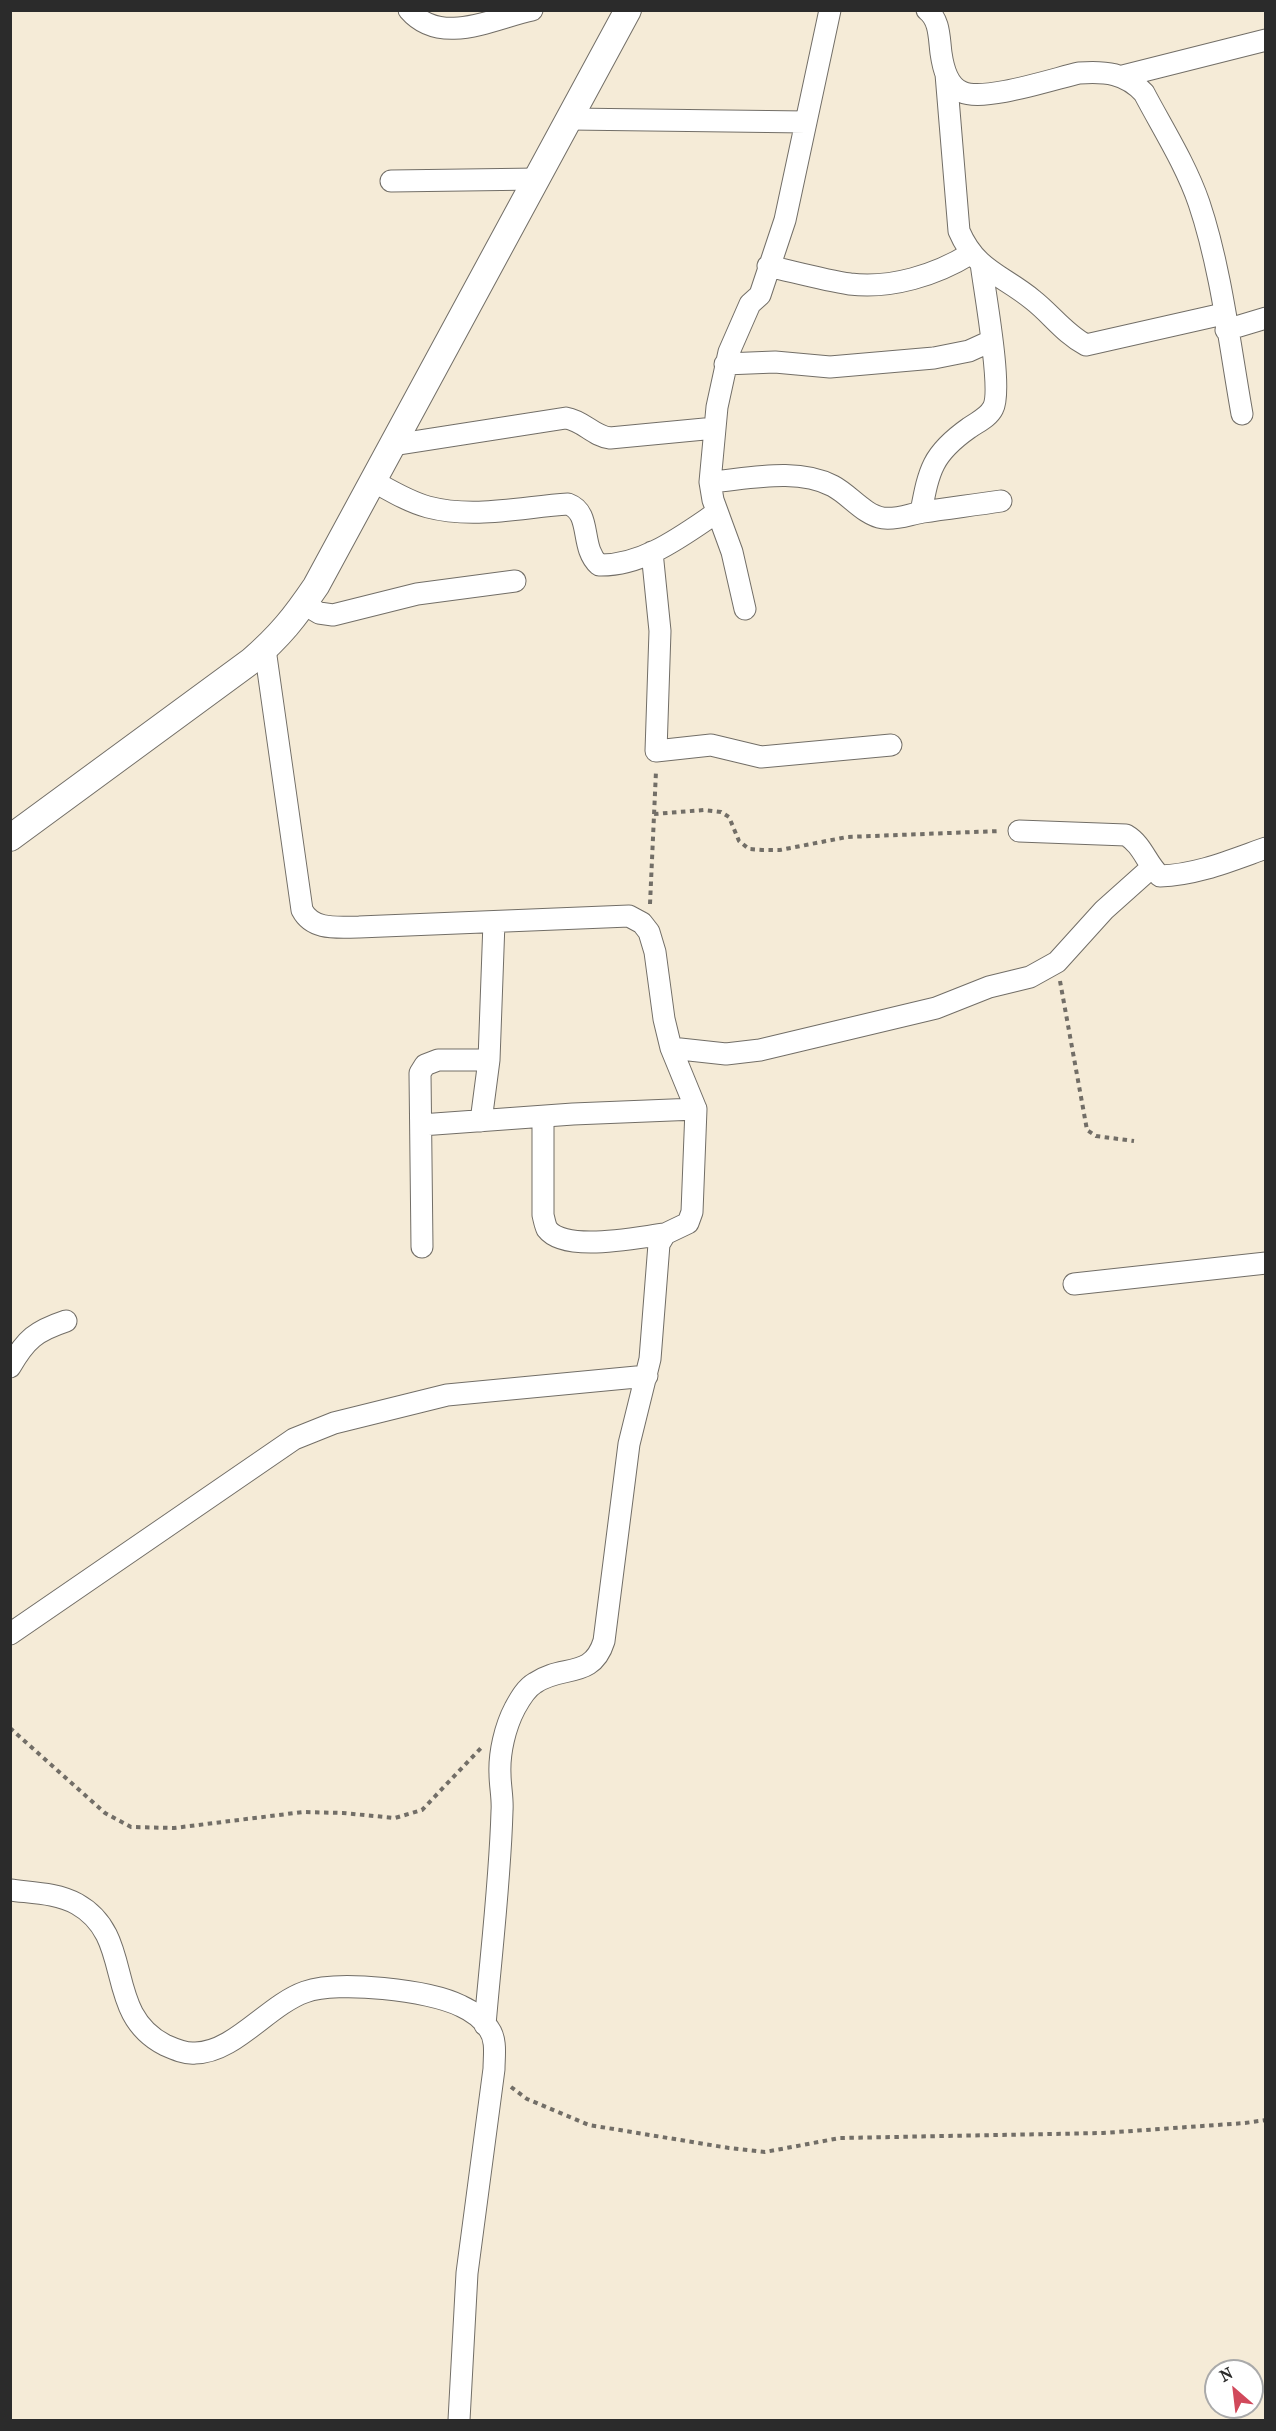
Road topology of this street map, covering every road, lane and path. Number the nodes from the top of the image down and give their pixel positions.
1 (409, 10) edge
2 (532, 10) edge
3 (830, 10) edge
4 (927, 10) edge
5 (621, 12) edge
6 (1266, 40) edge
7 (946, 74) junction
8 (1123, 76) junction
9 (570, 119) junction
10 (806, 122) junction
11 (538, 179) junction
12 (392, 181) dead end
13 (976, 258) junction
14 (768, 266) junction
15 (1266, 318) edge
16 (1225, 322) junction
17 (991, 340) junction
18 (725, 364) junction
19 (1242, 414) dead end
20 (715, 428) junction
21 (393, 445) junction
22 (373, 481) junction
23 (710, 482) junction
24 (1001, 501) dead end
25 (921, 512) junction
26 (716, 513) junction
27 (652, 552) junction
28 (515, 581) dead end
29 (304, 604) junction
30 (745, 609) dead end
31 (265, 649) junction
32 (891, 745) dead end
33 (656, 751) junction
34 (654, 814) junction
35 (1019, 831) joint
36 (10, 838) edge
37 (1266, 848) edge
38 (1151, 868) junction
39 (494, 922) junction
40 (649, 932) junction
41 (1057, 962) junction
42 (671, 1048) junction
43 (489, 1060) junction
44 (696, 1109) junction
45 (543, 1117) junction
46 (481, 1120) junction
47 (421, 1125) junction
48 (1134, 1141) dead end
49 (665, 1234) junction
50 (422, 1247) dead end
51 (1266, 1263) edge
52 (1074, 1284) dead end
53 (66, 1321) dead end
54 (10, 1367) edge
55 (646, 1376) junction
56 (10, 1634) edge
57 (10, 1728) edge
58 (489, 1740) dead end
59 (10, 1890) edge
60 (485, 2025) junction
61 (494, 2069) junction
62 (1266, 2120) edge
63 (459, 2421) edge

1 - 2 street
3 - 10 street
4 - 7 street
5 - 9 street
6 - 8 street
7 - 8 street
7 - 13 street
8 - 16 street
9 - 10 street
9 - 11 street
10 - 14 street
11 - 12 street
11 - 21 street
13 - 14 street
13 - 16 street
13 - 17 street
14 - 18 street
15 - 16 street
16 - 19 street
17 - 18 street
17 - 25 street
18 - 20 street
20 - 21 street
20 - 23 street
21 - 22 street
22 - 27 street
22 - 29 street
23 - 25 street
23 - 26 street
24 - 25 street
26 - 27 street
26 - 30 street
27 - 33 street
28 - 29 street
29 - 31 street
31 - 36 street
31 - 39 street
32 - 33 street
33 - 34 path
34 - 35 path
34 - 40 path
35 - 38 street
37 - 38 street
38 - 41 street
39 - 40 street
39 - 43 street
40 - 42 street
41 - 42 street
41 - 48 path
42 - 44 street
43 - 46 street
43 - 47 street
44 - 45 street
44 - 49 street
45 - 46 street
45 - 49 street
46 - 47 street
47 - 50 street
49 - 55 street
51 - 52 street
53 - 54 street
55 - 56 street
55 - 60 street
57 - 58 path
59 - 60 street
60 - 61 street
61 - 62 path
61 - 63 street

